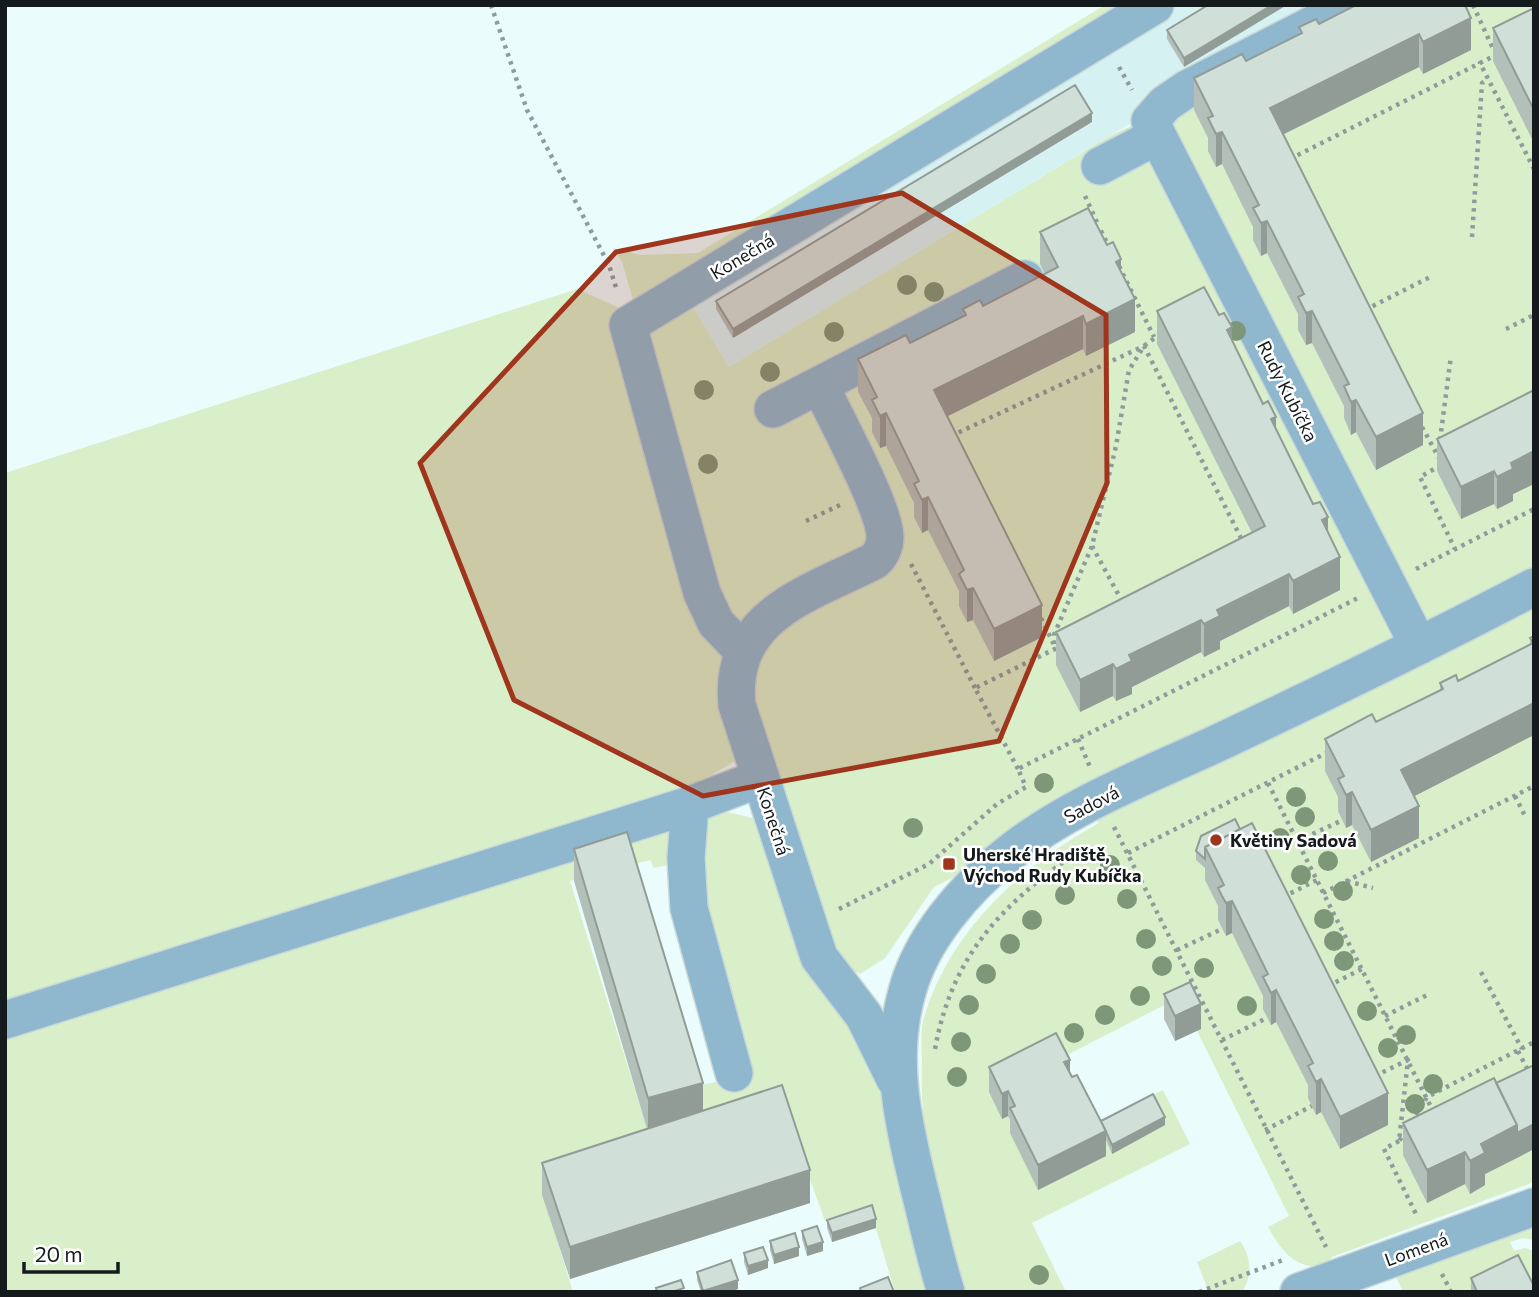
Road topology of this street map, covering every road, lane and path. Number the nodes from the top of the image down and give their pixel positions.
1 (491, 5) edge
2 (1155, 5) edge
3 (1351, 5) edge
4 (1473, 5) edge
5 (1102, 37) junction
6 (1506, 50) edge
7 (1496, 54) junction
8 (1480, 63) junction
9 (1488, 79) junction
10 (1153, 129) junction
11 (1100, 166) dead end
12 (1534, 169) edge
13 (1293, 172) edge
14 (1087, 233) edge
15 (1472, 237) dead end
16 (1112, 251) edge
17 (1118, 264) edge
18 (1430, 277) dead end
19 (1024, 279) dead end
20 (1357, 299) edge
21 (1363, 310) junction
22 (1534, 315) edge
23 (1369, 323) edge
24 (628, 325) junction
25 (1506, 329) dead end
26 (1164, 332) edge
27 (1154, 337) junction
28 (1144, 346) junction
29 (1451, 356) dead end
30 (820, 385) junction
31 (773, 409) dead end
32 (1419, 422) edge
33 (956, 449) edge
34 (1450, 453) edge
35 (1438, 458) junction
36 (1534, 509) edge
37 (886, 539) junction
38 (1092, 546) junction
39 (1455, 549) junction
40 (1249, 553) edge
41 (1387, 584) junction
42 (1534, 587) edge
43 (1037, 611) edge
44 (1128, 613) edge
45 (1068, 643) edge
46 (1419, 646) junction
47 (1056, 649) junction
48 (743, 651) junction
49 (975, 688) junction
50 (1078, 739) junction
51 (1339, 747) edge
52 (1018, 769) junction
53 (761, 778) junction
54 (1268, 783) junction
55 (1534, 786) edge
56 (1516, 796) junction
57 (690, 805) junction
58 (1109, 813) junction
59 (1526, 818) dead end
60 (1343, 820) edge
61 (1105, 835) dead end
62 (1297, 841) junction
63 (1084, 847) dead end
64 (1128, 853) junction
65 (1317, 880) junction
66 (1346, 881) junction
67 (1373, 888) dead end
68 (1323, 893) junction
69 (1275, 901) edge
70 (807, 925) junction
71 (1222, 929) edge
72 (1177, 950) junction
73 (1362, 969) junction
74 (915, 970) junction
75 (1481, 972) dead end
76 (838, 984) junction
77 (1320, 990) edge
78 (1427, 995) dead end
79 (1385, 1016) junction
80 (1267, 1018) edge
81 (5, 1020) edge
82 (1222, 1040) junction
83 (1534, 1042) edge
84 (1520, 1050) junction
85 (934, 1056) dead end
86 (1408, 1060) junction
87 (734, 1073) dead end
88 (1366, 1081) edge
89 (1534, 1082) edge
90 (898, 1086) junction
91 (1426, 1097) junction
92 (1312, 1106) edge
93 (1438, 1122) edge
94 (1265, 1130) junction
95 (1399, 1141) junction
96 (1534, 1207) edge
97 (1417, 1216) dead end
98 (1324, 1244) junction
99 (1312, 1249) dead end
100 (1328, 1251) dead end
101 (1289, 1257) dead end
102 (1442, 1273) dead end
103 (946, 1292) edge
104 (1199, 1292) edge
105 (1299, 1292) edge
106 (1451, 1292) edge

1 - 24 path
2 - 5 street, Konečná
3 - 10 street
4 - 7 path
5 - 10 path
5 - 24 street, Konečná
6 - 7 path
7 - 8 path
8 - 9 path
8 - 13 path
9 - 12 path
9 - 15 path
10 - 11 street
10 - 41 street, Rudy Kubíčka
14 - 16 path
17 - 27 path
18 - 21 path
19 - 30 street
20 - 21 path
21 - 23 path
22 - 25 path
24 - 48 street
26 - 27 path
27 - 28 path
28 - 33 path
28 - 38 path
28 - 40 path
29 - 35 path
30 - 31 street
30 - 37 street
32 - 35 path
34 - 35 path
35 - 39 path
36 - 39 path
37 - 48 street, Konečná
37 - 49 path
38 - 44 path
38 - 47 path
39 - 41 path
41 - 46 street, Rudy Kubíčka
41 - 50 path
42 - 46 street, Sadová
43 - 47 path
45 - 47 path
46 - 58 street, Sadová
47 - 49 path
48 - 53 street, Konečná
49 - 52 path
50 - 52 path
50 - 58 path
51 - 54 path
52 - 70 path
53 - 57 street
53 - 70 street, Konečná
54 - 62 path
54 - 64 path
55 - 56 path
56 - 59 path
56 - 66 path
57 - 81 street
57 - 87 street
58 - 61 path
58 - 64 path
58 - 74 street, Sadová
60 - 62 path
62 - 65 path
63 - 85 path
64 - 72 path
65 - 68 path
65 - 69 path
66 - 67 path
66 - 68 path
68 - 73 path
70 - 76 street, Konečná
71 - 72 path
72 - 82 path
73 - 77 path
73 - 79 path
74 - 76 street
74 - 90 street, Sadová
75 - 84 path
76 - 90 street, Konečná
78 - 79 path
79 - 86 path
80 - 82 path
82 - 94 path
83 - 84 path
84 - 89 path
84 - 91 path
86 - 88 path
86 - 91 path
86 - 95 path
90 - 103 street, Sadová
91 - 93 path
91 - 95 path
92 - 94 path
94 - 98 path
95 - 97 path
96 - 105 street, Lomená
98 - 99 path
98 - 100 path
101 - 104 path
102 - 106 path

